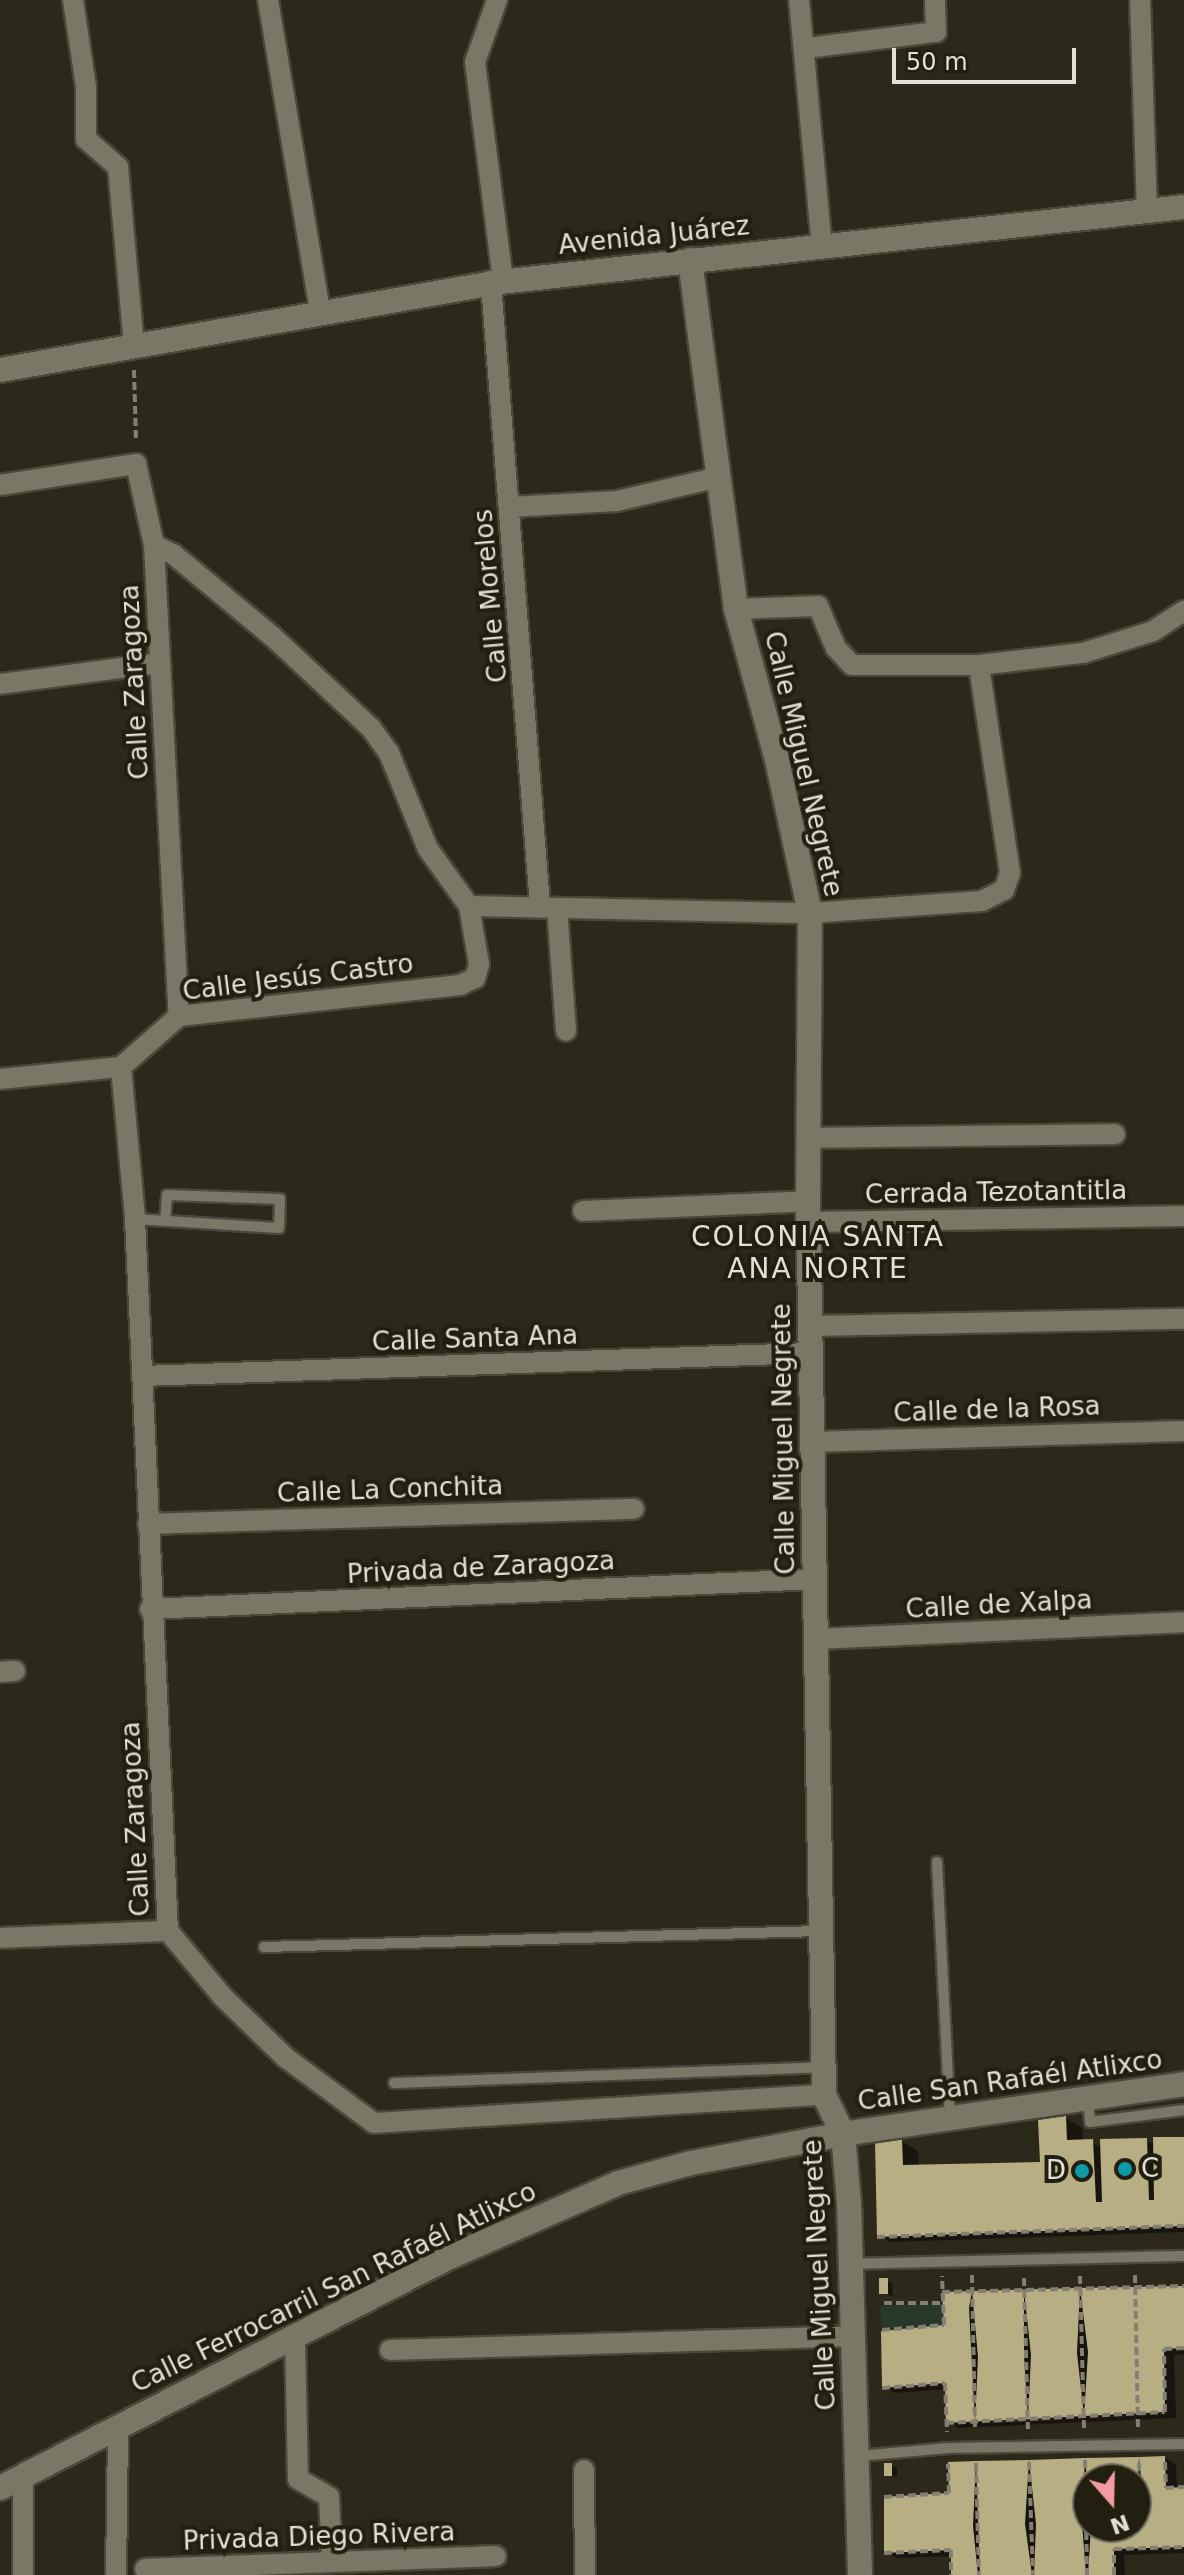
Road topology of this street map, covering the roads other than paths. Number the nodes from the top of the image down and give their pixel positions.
1 (73, 0) edge
2 (268, 0) edge
3 (497, 0) edge
4 (799, 0) edge
5 (935, 0) edge
6 (1140, 0) edge
7 (807, 48) junction
8 (1184, 207) edge
9 (1147, 211) junction
10 (822, 246) junction
11 (690, 260) junction
12 (497, 282) junction
13 (320, 311) junction
14 (134, 346) junction
15 (0, 370) edge
16 (719, 477) junction
17 (0, 485) edge
18 (510, 507) junction
19 (154, 545) junction
20 (736, 609) junction
21 (1184, 611) edge
22 (160, 663) junction
23 (979, 665) junction
24 (0, 684) edge
25 (469, 906) junction
26 (549, 907) junction
27 (810, 913) junction
28 (179, 1016) junction
29 (566, 1031) dead end
30 (121, 1067) junction
31 (0, 1079) edge
32 (1115, 1134) dead end
33 (807, 1138) junction
34 (583, 1211) dead end
35 (808, 1212) junction
36 (1184, 1216) edge
37 (135, 1219) junction
38 (165, 1221) junction
39 (1184, 1319) edge
40 (809, 1326) junction
41 (810, 1353) junction
42 (142, 1376) junction
43 (1184, 1431) edge
44 (812, 1442) junction
45 (634, 1509) dead end
46 (148, 1524) junction
47 (815, 1579) junction
48 (150, 1609) junction
49 (1184, 1622) edge
50 (816, 1639) junction
51 (937, 1862) dead end
52 (168, 1931) junction
53 (822, 1931) junction
54 (0, 1938) edge
55 (264, 1947) dead end
56 (826, 2067) junction
57 (394, 2083) dead end
58 (1184, 2084) edge
59 (824, 2095) junction
60 (1088, 2099) junction
61 (1184, 2110) edge
62 (950, 2118) junction
63 (843, 2134) junction
64 (1184, 2256) edge
65 (852, 2264) junction
66 (852, 2336) junction
67 (295, 2338) junction
68 (390, 2350) dead end
69 (118, 2426) junction
70 (1184, 2444) edge
71 (858, 2456) junction
72 (584, 2470) dead end
73 (23, 2476) junction
74 (0, 2488) edge
75 (496, 2556) dead end
76 (332, 2559) junction
77 (145, 2569) dead end
78 (23, 2575) edge
79 (116, 2575) edge
80 (585, 2575) edge
81 (860, 2575) edge

1 - 14 street
2 - 13 street
3 - 12 street, Calle Morelos
4 - 7 street
5 - 7 street
6 - 9 street
7 - 10 street
8 - 9 street, Avenida Juárez
9 - 10 street, Avenida Juárez
10 - 11 street, Avenida Juárez
11 - 12 street, Avenida Juárez
11 - 16 street, Calle Miguel Negrete
12 - 13 street, Avenida Juárez
12 - 18 street, Calle Morelos
13 - 14 street, Avenida Juárez
14 - 15 street, Avenida Juárez
16 - 18 street
16 - 20 street, Calle Miguel Negrete
17 - 19 street, Calle Zaragoza
18 - 26 street, Calle Morelos
19 - 22 street, Calle Zaragoza
19 - 25 street
20 - 23 street
20 - 27 street, Calle Miguel Negrete
21 - 23 street
22 - 24 street
22 - 28 street, Calle Zaragoza
23 - 27 street
25 - 26 street
25 - 28 street, Calle Jesús Castro
26 - 27 street
26 - 29 street, Calle Morelos
27 - 33 street, Calle Miguel Negrete
28 - 30 street, Calle Jesús Castro
30 - 31 street
30 - 37 street, Calle Zaragoza
32 - 33 street
33 - 35 street, Calle Miguel Negrete
34 - 35 street, Cerrada Tezotantitla
35 - 36 street, Cerrada Tezotantitla
35 - 40 street, Calle Miguel Negrete
37 - 38 lane
37 - 42 street, Calle Zaragoza
38 - 38 lane
39 - 40 street
40 - 41 street, Calle Miguel Negrete
41 - 42 street, Calle Santa Ana
41 - 44 street, Calle Miguel Negrete
42 - 46 street, Calle Zaragoza
43 - 44 street, Calle de la Rosa
44 - 47 street, Calle Miguel Negrete
45 - 46 street, Calle La Conchita
46 - 48 street, Calle Zaragoza
47 - 48 street, Privada de Zaragoza
47 - 50 street, Calle Miguel Negrete
48 - 52 street, Calle Zaragoza
49 - 50 street, Calle de Xalpa
50 - 53 street, Calle Miguel Negrete
51 - 62 lane
52 - 54 street
52 - 59 street, Calle Zaragoza
53 - 55 lane
53 - 56 street, Calle Miguel Negrete
56 - 57 lane
56 - 59 street, Calle Miguel Negrete
58 - 60 street, Calle San Rafaél Atlixco
59 - 63 street, Calle Miguel Negrete
60 - 61 lane
60 - 62 street, Calle San Rafaél Atlixco
62 - 63 street, Calle San Rafaél Atlixco
63 - 65 street, Calle Miguel Negrete
63 - 67 street, Calle Ferrocarril San Rafaél Atlixco
64 - 65 lane
65 - 66 street, Calle Miguel Negrete
66 - 68 street
66 - 71 street, Calle Miguel Negrete
67 - 69 street, Calle Ferrocarril San Rafaél Atlixco
67 - 76 street
69 - 73 street, Calle Ferrocarril San Rafaél Atlixco
69 - 79 street
70 - 71 lane
71 - 81 street, Calle Miguel Negrete
72 - 80 street
73 - 74 street, Calle Ferrocarril San Rafaél Atlixco
73 - 78 street
75 - 76 street, Privada Diego Rivera
76 - 77 street, Privada Diego Rivera

